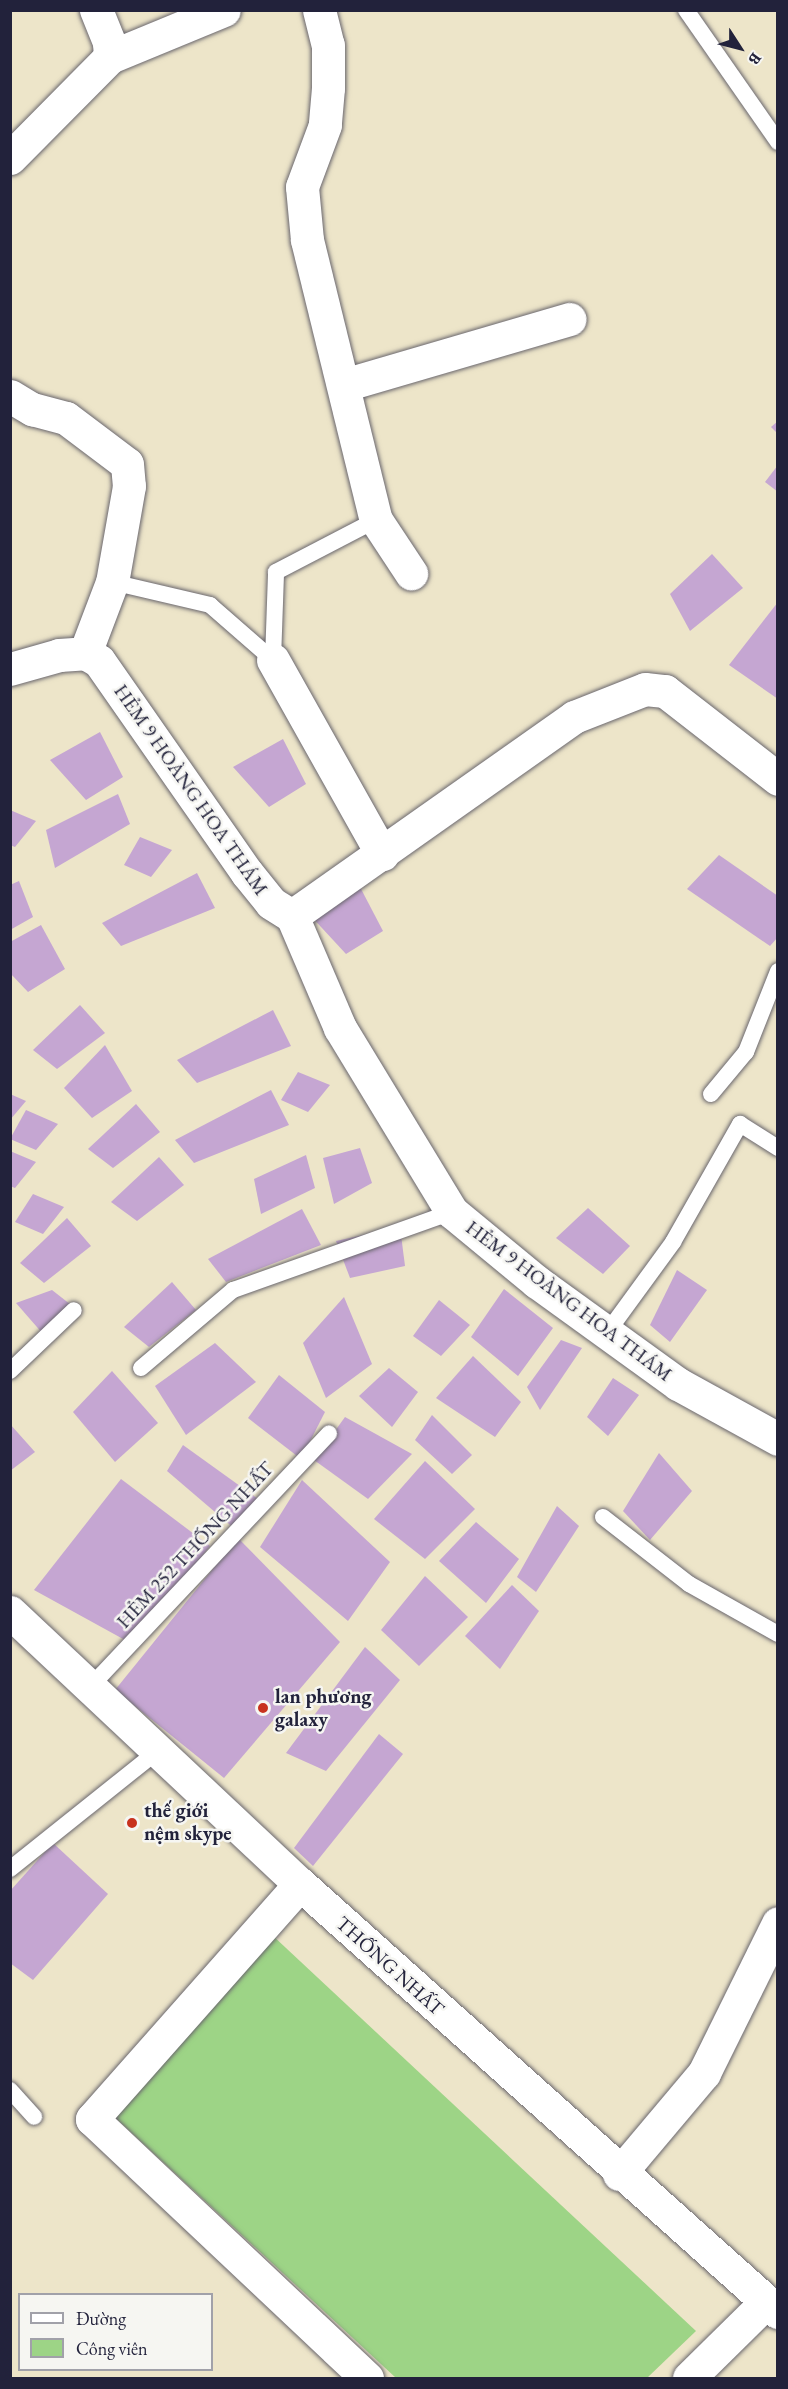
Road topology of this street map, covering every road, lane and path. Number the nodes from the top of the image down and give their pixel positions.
1 (96, 10) edge
2 (224, 10) edge
3 (319, 10) edge
4 (686, 10) edge
5 (110, 57) junction
6 (777, 142) edge
7 (10, 158) edge
8 (570, 319) dead end
9 (344, 385) junction
10 (10, 396) edge
11 (376, 520) junction
12 (411, 573) dead end
13 (112, 582) junction
14 (85, 654) junction
15 (273, 660) junction
16 (10, 669) edge
17 (777, 779) edge
18 (382, 855) junction
19 (292, 916) junction
20 (777, 971) edge
21 (711, 1094) dead end
22 (777, 1148) edge
23 (452, 1212) junction
24 (75, 1310) dead end
25 (606, 1334) junction
26 (141, 1368) dead end
27 (10, 1371) edge
28 (329, 1433) dead end
29 (777, 1439) edge
30 (603, 1517) dead end
31 (10, 1612) edge
32 (777, 1634) edge
33 (91, 1686) junction
34 (159, 1750) junction
35 (10, 1869) edge
36 (300, 1884) junction
37 (777, 1923) edge
38 (10, 2090) edge
39 (34, 2117) dead end
40 (619, 2174) junction
41 (771, 2307) edge
42 (355, 2375) edge
43 (689, 2379) edge

1 - 5 street
2 - 5 street
3 - 9 street
4 - 6 lane
5 - 7 street
8 - 9 street
9 - 11 street
10 - 13 street
11 - 12 street
11 - 15 lane
13 - 14 street
13 - 15 lane
14 - 16 street
14 - 19 street, HẺM 9 HOÀNG HOA THÁM
15 - 18 street
17 - 18 street
18 - 19 street
19 - 23 street, HẺM 9 HOÀNG HOA THÁM
20 - 21 lane
22 - 25 lane
23 - 25 street, HẺM 9 HOÀNG HOA THÁM
23 - 26 lane
24 - 27 lane
25 - 29 street, HẺM 9 HOÀNG HOA THÁM
28 - 33 lane, HẺM 252 THỐNG NHẤT
30 - 32 lane
31 - 33 street, THỐNG NHẤT
33 - 34 street, THỐNG NHẤT
34 - 35 lane
34 - 36 street, THỐNG NHẤT
36 - 40 street, THỐNG NHẤT
36 - 42 street
37 - 40 street
38 - 39 lane
40 - 41 street, THỐNG NHẤT
41 - 43 street

